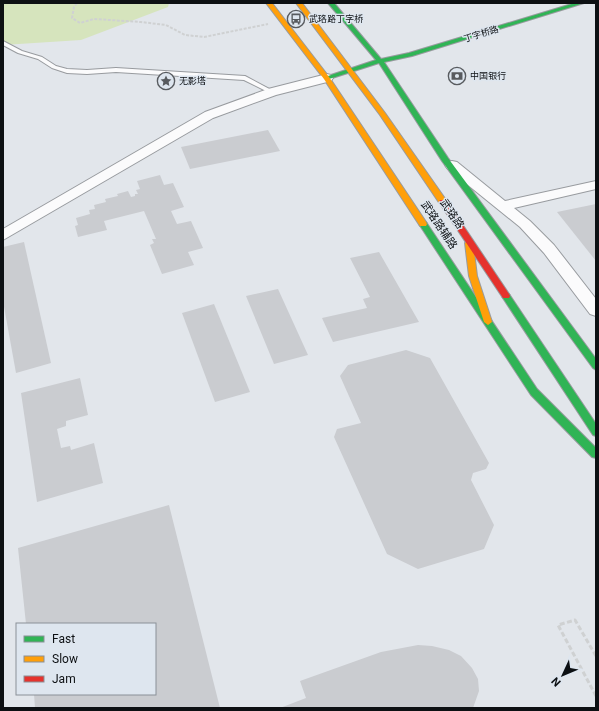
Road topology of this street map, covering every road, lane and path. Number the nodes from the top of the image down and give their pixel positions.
1 (77, 3) edge
2 (270, 3) edge
3 (299, 3) edge
4 (331, 3) edge
5 (551, 3) edge
6 (581, 3) edge
7 (274, 23) dead end
8 (4, 43) edge
9 (380, 61) junction
10 (351, 70) junction
11 (327, 78) junction
12 (272, 92) junction
13 (445, 159) junction
14 (596, 185) edge
15 (501, 206) junction
16 (30, 219) junction
17 (3, 224) edge
18 (3, 235) edge
19 (468, 238) junction
20 (596, 310) edge
21 (488, 322) junction
22 (596, 366) edge
23 (596, 432) edge
24 (596, 454) edge
25 (596, 656) edge
26 (596, 696) edge

1 - 7 path
2 - 11 main road, 武珞路辅路
3 - 10 main road, 武珞路
4 - 9 main road
5 - 9 main road, 丁字桥路
6 - 9 main road, 丁字桥路
8 - 12 lane
9 - 10 main road, 丁字桥路
9 - 13 main road
10 - 11 main road, 丁字桥路
10 - 19 main road, 武珞路
11 - 12 street
11 - 21 main road, 武珞路辅路
12 - 16 street
13 - 15 street
13 - 22 main road
14 - 15 street
15 - 20 street
16 - 17 street
16 - 18 street
19 - 21 main road
19 - 23 main road, 武珞路
21 - 24 main road, 武珞路辅路
25 - 26 path

